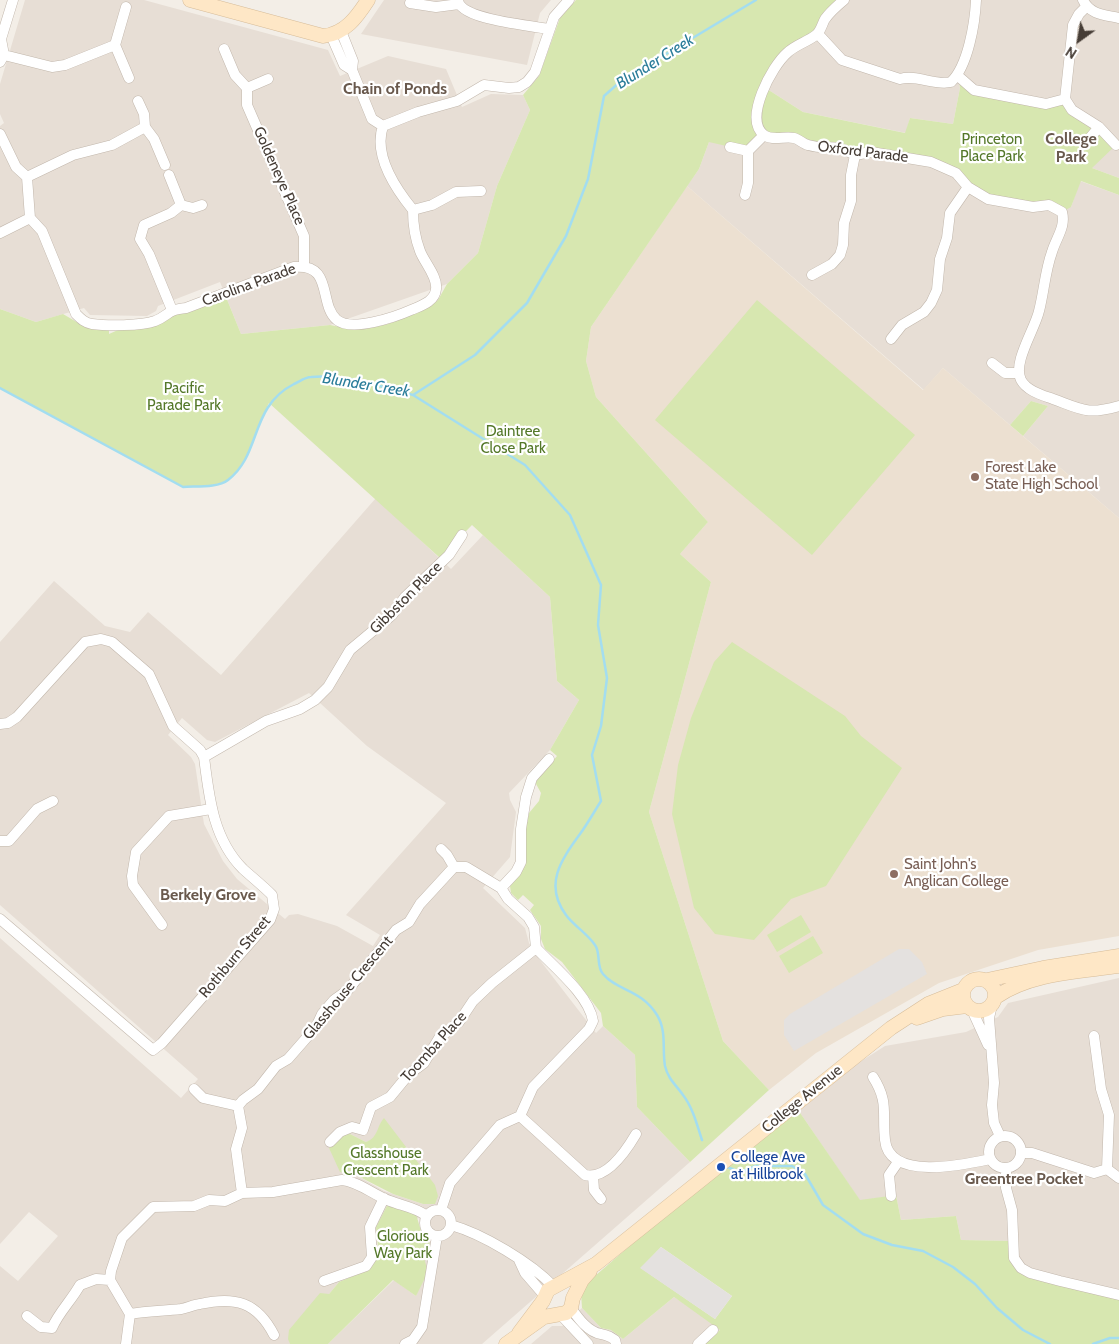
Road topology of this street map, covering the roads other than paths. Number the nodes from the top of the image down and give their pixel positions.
1 (13, 0) edge
2 (190, 0) edge
3 (368, 0) edge
4 (569, 0) edge
5 (976, 0) edge
6 (459, 2) edge
7 (840, 2) edge
8 (410, 3) dead end
9 (1085, 4) edge
10 (126, 7) dead end
11 (1119, 18) edge
12 (548, 29) junction
13 (336, 33) junction
14 (818, 34) junction
15 (115, 45) junction
16 (224, 49) dead end
17 (2, 59) edge
18 (958, 76) junction
19 (129, 78) dead end
20 (268, 79) dead end
21 (247, 88) junction
22 (138, 100) dead end
23 (1065, 100) junction
24 (383, 126) junction
25 (145, 127) junction
26 (1099, 127) junction
27 (0, 134) edge
28 (764, 135) junction
29 (1089, 139) dead end
30 (1116, 146) dead end
31 (730, 147) dead end
32 (748, 151) junction
33 (855, 155) junction
34 (165, 165) dead end
35 (169, 175) dead end
36 (27, 177) junction
37 (968, 187) junction
38 (481, 191) dead end
39 (745, 195) dead end
40 (181, 205) junction
41 (202, 205) dead end
42 (413, 210) junction
43 (30, 218) junction
44 (0, 233) edge
45 (304, 266) junction
46 (812, 275) dead end
47 (172, 310) junction
48 (891, 340) dead end
49 (992, 364) dead end
50 (1019, 373) junction
51 (1119, 406) edge
52 (462, 535) dead end
53 (0, 725) edge
54 (204, 757) junction
55 (549, 760) dead end
56 (52, 801) dead end
57 (211, 809) junction
58 (0, 841) edge
59 (441, 849) dead end
60 (454, 867) junction
61 (502, 888) junction
62 (0, 919) edge
63 (162, 925) dead end
64 (536, 948) junction
65 (1119, 956) edge
66 (1119, 966) edge
67 (988, 980) junction
68 (963, 990) junction
69 (994, 1001) junction
70 (969, 1008) junction
71 (891, 1028) junction
72 (1094, 1036) dead end
73 (990, 1053) junction
74 (873, 1077) dead end
75 (194, 1089) dead end
76 (238, 1106) junction
77 (520, 1116) junction
78 (636, 1134) dead end
79 (1000, 1136) junction
80 (330, 1142) dead end
81 (1022, 1153) junction
82 (990, 1159) junction
83 (898, 1162) junction
84 (1006, 1169) junction
85 (1107, 1169) junction
86 (593, 1176) junction
87 (1119, 1178) edge
88 (242, 1193) junction
89 (891, 1196) dead end
90 (384, 1198) junction
91 (601, 1198) dead end
92 (441, 1210) junction
93 (426, 1216) junction
94 (451, 1225) junction
95 (437, 1236) junction
96 (596, 1264) junction
97 (110, 1280) junction
98 (324, 1281) dead end
99 (549, 1292) junction
100 (1119, 1295) edge
101 (565, 1309) junction
102 (130, 1314) junction
103 (27, 1316) dead end
104 (713, 1330) dead end
105 (519, 1333) junction
106 (600, 1334) junction
107 (274, 1335) dead end
108 (126, 1344) edge
109 (405, 1344) edge
110 (506, 1344) edge
111 (590, 1344) edge
112 (616, 1344) edge
113 (698, 1344) edge

1 - 17 street
2 - 13 street
3 - 13 street
4 - 12 street
5 - 18 street
6 - 8 street
6 - 12 street
7 - 14 street
9 - 11 street
9 - 23 street
10 - 15 street
12 - 24 street
13 - 24 street
14 - 18 street
14 - 28 street
15 - 17 street
15 - 19 street
16 - 21 street, Goldeneye Place
18 - 23 street
20 - 21 street
21 - 45 street, Goldeneye Place
22 - 25 street
23 - 26 street
24 - 42 street, Carolina Parade
25 - 34 street
25 - 36 street
26 - 29 street
26 - 30 street
27 - 36 street
28 - 32 street
28 - 33 street, Oxford Parade
31 - 32 street
32 - 39 street
33 - 37 street, Oxford Parade
33 - 46 street
35 - 40 street
36 - 43 street
37 - 48 street
37 - 50 street, Oxford Parade
38 - 42 street
40 - 41 street
40 - 47 street
42 - 45 street, Carolina Parade
43 - 44 street
43 - 47 street, Carolina Parade
45 - 47 street, Carolina Parade
49 - 50 street
50 - 51 street
52 - 54 street, Gibbston Place
53 - 54 street
54 - 57 street, Rothburn Street
55 - 61 street
56 - 58 street
57 - 62 street, Rothburn Street
57 - 63 street
59 - 60 street
60 - 61 street
60 - 76 street, Glasshouse Crescent
61 - 64 street
64 - 77 street
64 - 80 street, Toomba Place
65 - 67 street, College Avenue
66 - 69 street, College Avenue
67 - 68 street, College Avenue
67 - 69 street
68 - 70 street
68 - 71 street, College Avenue
69 - 70 street, College Avenue
69 - 73 street
70 - 71 street, College Avenue
70 - 73 street
71 - 96 street, College Avenue
72 - 85 street
73 - 79 street
74 - 83 street
75 - 76 street
76 - 88 street
77 - 86 street
77 - 92 street
78 - 86 street
79 - 81 street
79 - 82 street
81 - 84 street
81 - 85 street
82 - 83 street
82 - 84 street
83 - 89 street
84 - 100 street
85 - 87 street
86 - 91 street
88 - 90 street
88 - 97 street
90 - 93 street
90 - 98 street
92 - 93 street
92 - 94 street
93 - 95 street
94 - 95 street
94 - 99 street
95 - 109 street
96 - 99 street, College Avenue
96 - 101 street, College Avenue
97 - 102 street
97 - 103 street
99 - 101 street
99 - 101 street
99 - 105 street, College Avenue
101 - 105 street, College Avenue
101 - 106 street
101 - 111 street
102 - 107 street
102 - 108 street
104 - 113 street
105 - 110 street, College Avenue
106 - 111 street
106 - 112 street

